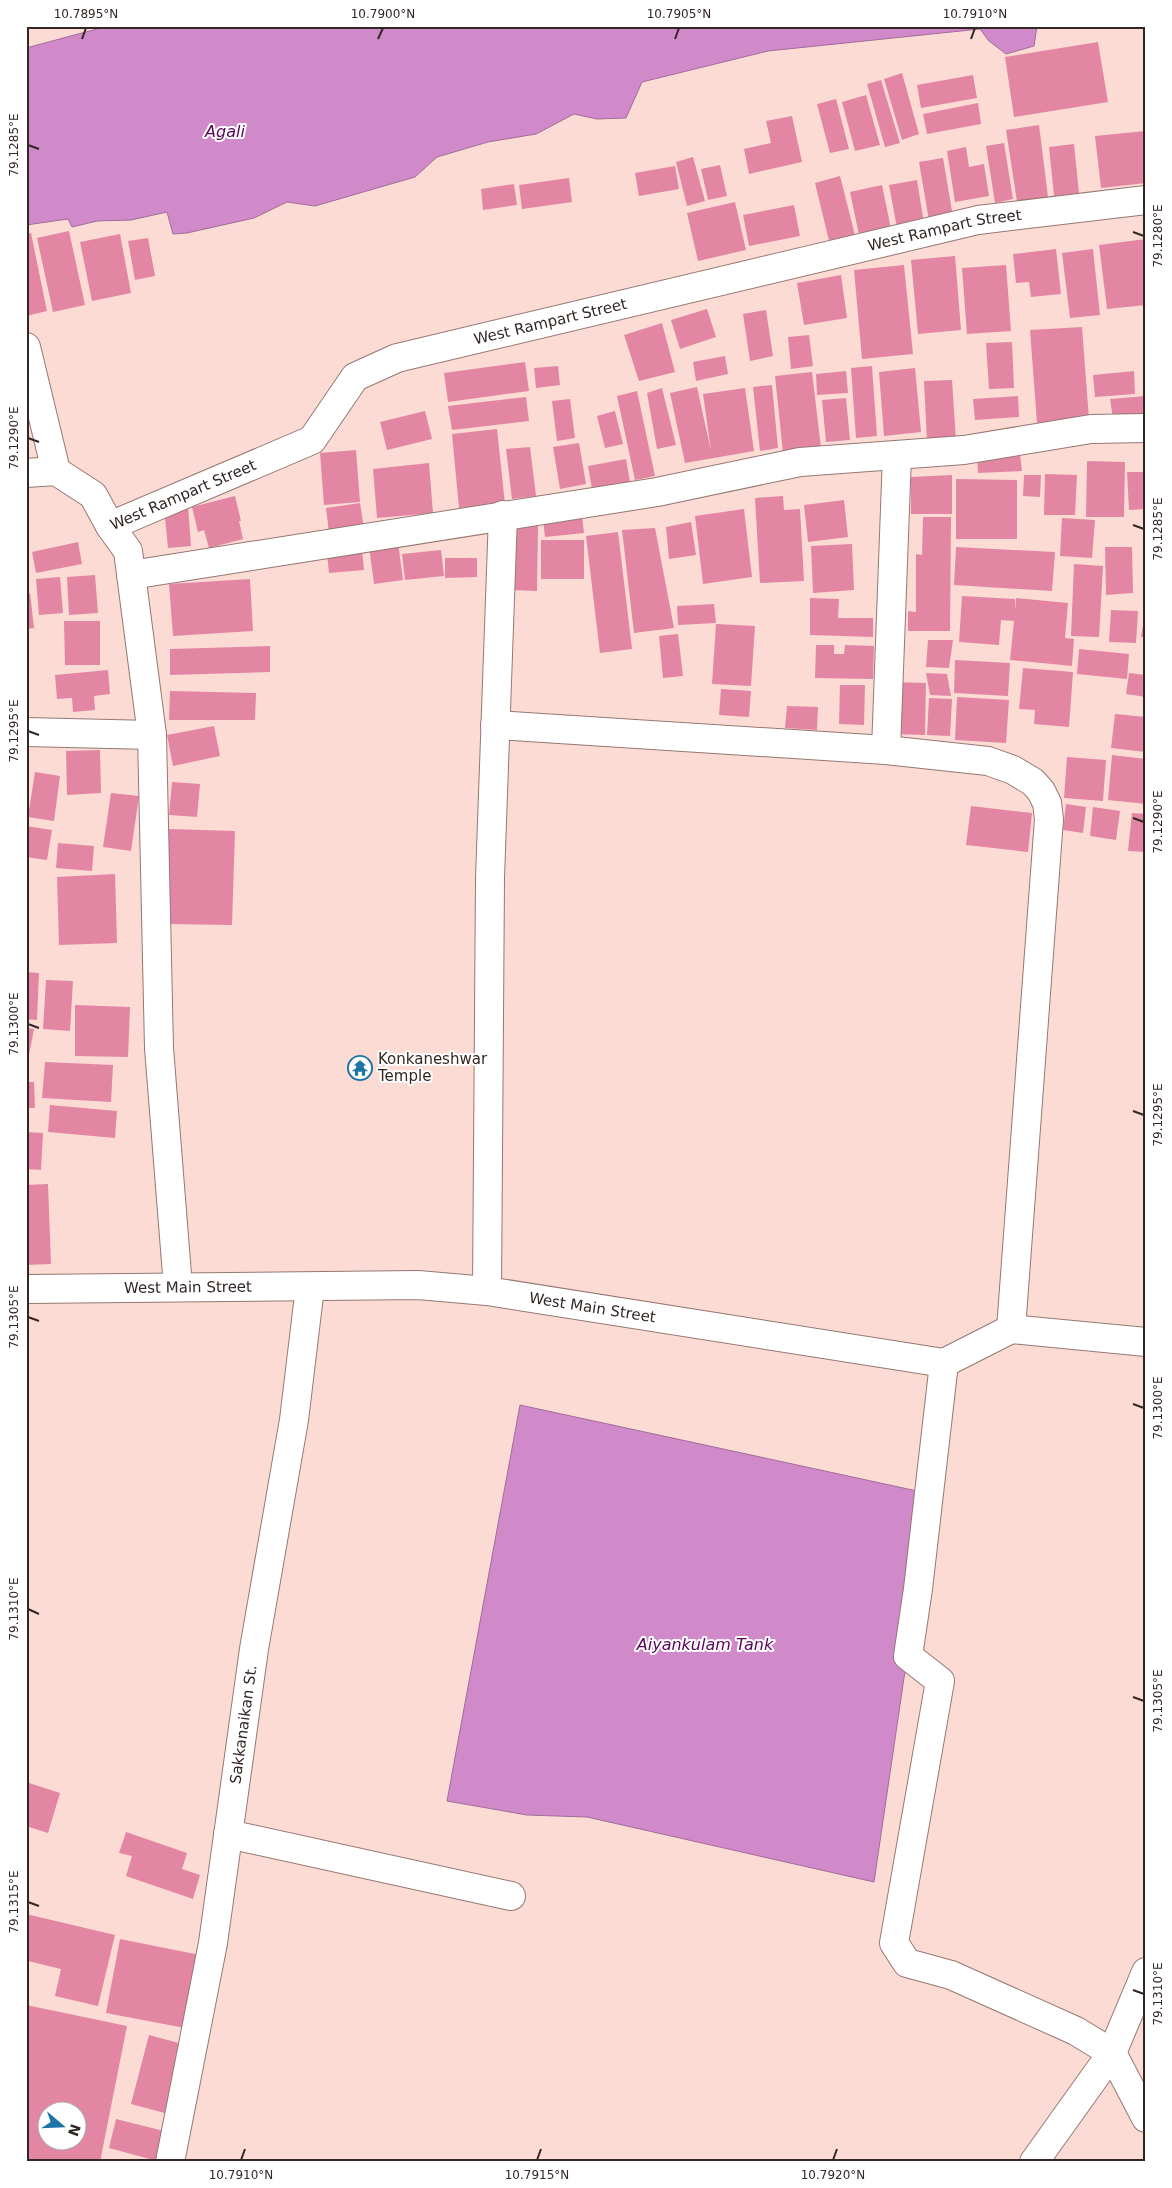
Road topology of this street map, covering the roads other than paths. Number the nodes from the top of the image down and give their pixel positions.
1 (1146, 200) edge
2 (26, 347) edge
3 (1146, 428) edge
4 (897, 455) junction
5 (56, 471) junction
6 (26, 473) edge
7 (503, 515) junction
8 (110, 526) junction
9 (131, 575) junction
10 (496, 725) junction
11 (26, 732) edge
12 (152, 735) junction
13 (886, 750) junction
14 (310, 1287) junction
15 (178, 1288) junction
16 (26, 1289) edge
17 (487, 1291) junction
18 (1011, 1329) junction
19 (1146, 1342) edge
20 (944, 1363) junction
21 (228, 1834) junction
22 (511, 1896) dead end
23 (1146, 1972) edge
24 (1112, 2053) junction
25 (1146, 2118) edge
26 (170, 2162) edge
27 (1034, 2162) edge

1 - 8 street, West Rampart Street
2 - 5 street
3 - 4 street
4 - 7 street
4 - 13 street
5 - 6 street
5 - 8 street, West Rampart Street
7 - 9 street
7 - 10 street
8 - 9 street
9 - 12 street
10 - 13 street
10 - 17 street
11 - 12 street
12 - 15 street
13 - 18 street
14 - 15 street, West Main Street
14 - 17 street, West Main Street
14 - 21 street, Sakkanaikan St.
15 - 16 street, West Main Street
17 - 20 street, West Main Street
18 - 19 street
18 - 20 street
20 - 24 street
21 - 22 street
21 - 26 street, Sakkanaikan St.
23 - 24 street
24 - 25 street
24 - 27 street

